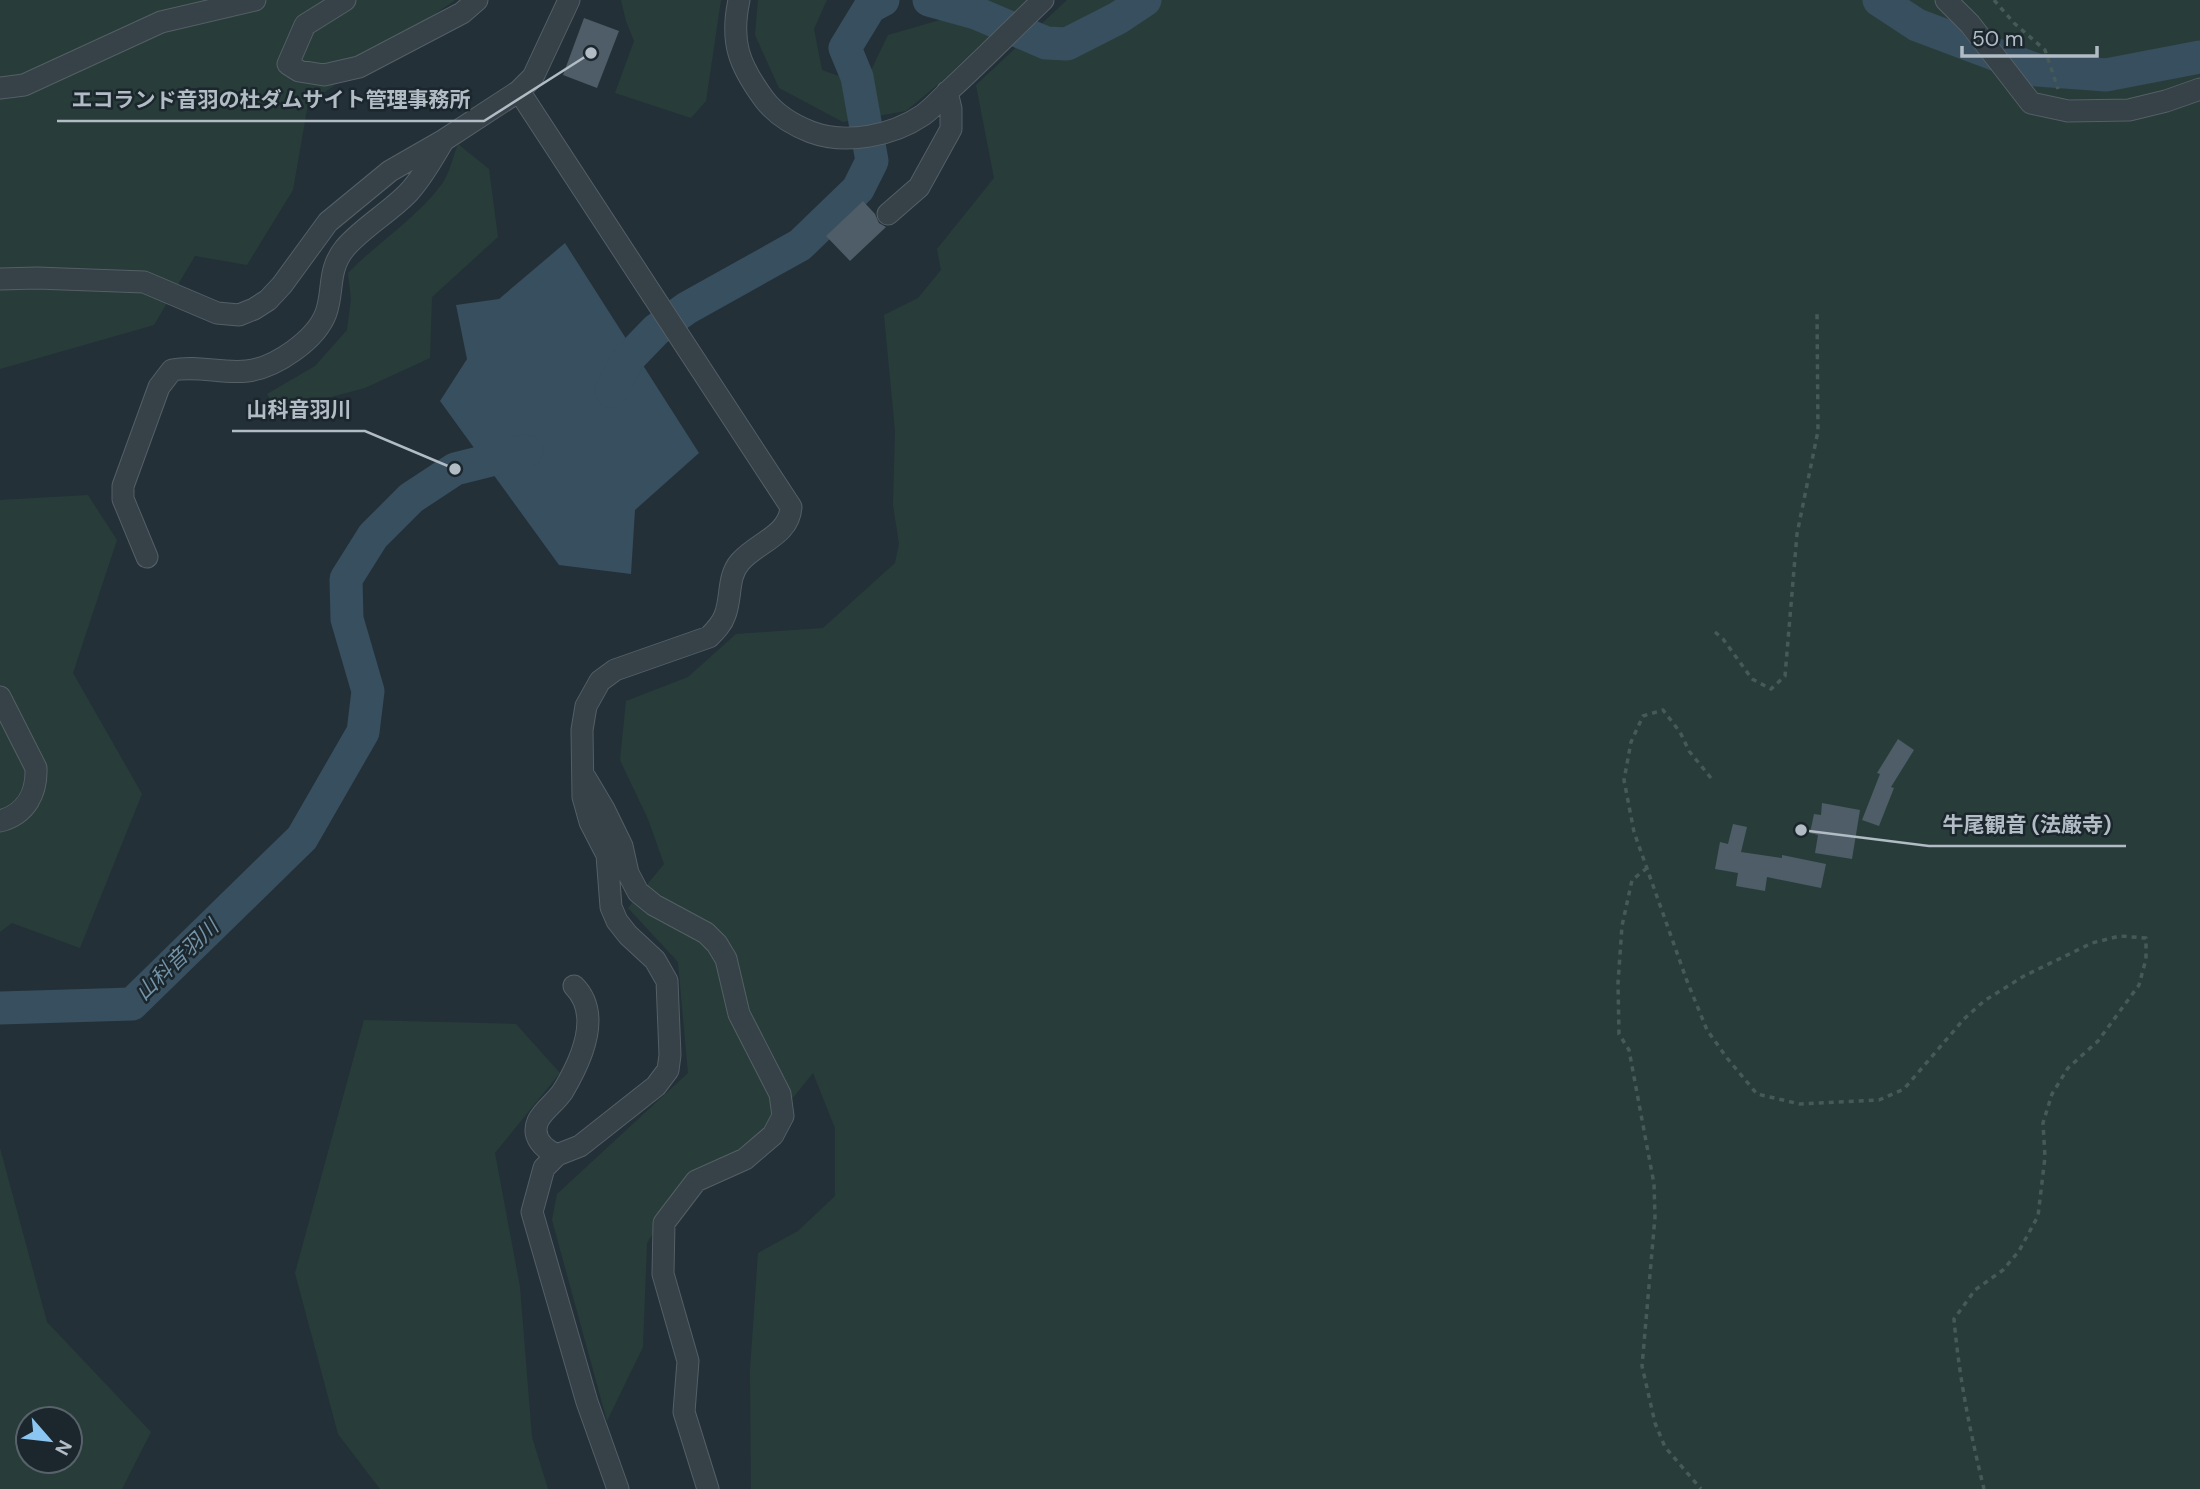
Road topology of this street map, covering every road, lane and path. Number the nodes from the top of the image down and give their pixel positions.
1 (255, 0) edge
2 (345, 0) edge
3 (477, 0) edge
4 (569, 0) edge
5 (739, 0) edge
6 (1043, 0) edge
7 (1946, 0) edge
8 (1994, 0) edge
9 (954, 86) junction
10 (0, 88) edge
11 (2200, 89) edge
12 (519, 92) junction
13 (2068, 111) junction
14 (444, 140) junction
15 (888, 214) dead end
16 (0, 279) edge
17 (1817, 311) dead end
18 (147, 557) dead end
19 (1715, 632) dead end
20 (0, 697) edge
21 (584, 776) junction
22 (1711, 778) dead end
23 (0, 821) edge
24 (1647, 868) junction
25 (574, 986) dead end
26 (557, 1155) junction
27 (618, 1489) edge
28 (708, 1489) edge
29 (1701, 1489) edge
30 (1984, 1489) edge

1 - 10 street
2 - 3 street
4 - 12 street
5 - 9 street
6 - 9 street
7 - 13 street
8 - 13 path
9 - 15 street
11 - 13 street
12 - 14 street
12 - 21 street
14 - 16 street
14 - 18 street
17 - 19 path
20 - 23 street
21 - 26 street
21 - 28 street
22 - 24 path
24 - 29 path
24 - 30 path
25 - 26 street
26 - 27 street

